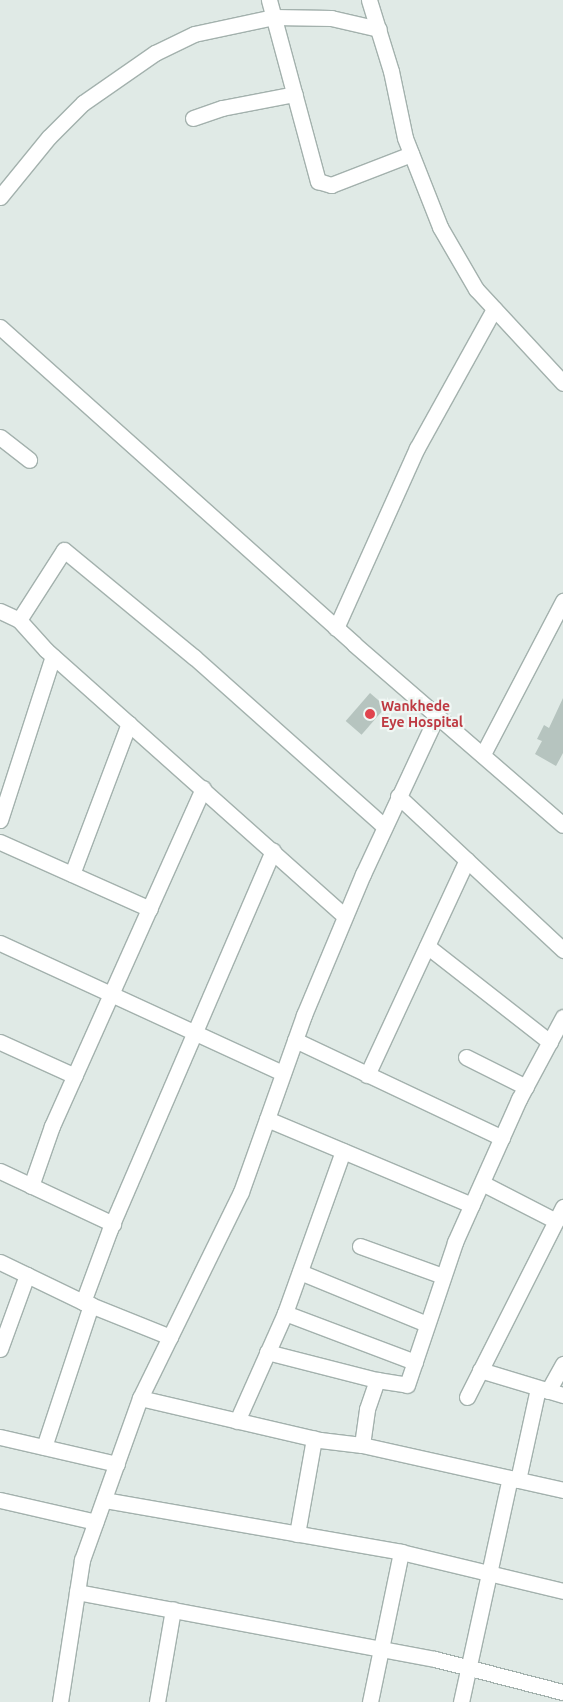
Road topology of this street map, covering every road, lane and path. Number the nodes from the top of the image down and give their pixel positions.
1 (269, 0) edge
2 (369, 0) edge
3 (274, 17) junction
4 (379, 29) junction
5 (295, 94) junction
6 (193, 118) dead end
7 (411, 154) junction
8 (0, 197) edge
9 (494, 309) junction
10 (0, 327) edge
11 (563, 383) edge
12 (0, 436) edge
13 (29, 460) dead end
14 (563, 601) edge
15 (0, 612) edge
16 (19, 620) junction
17 (336, 628) junction
18 (53, 656) junction
19 (437, 715) junction
20 (129, 722) junction
21 (483, 754) junction
22 (203, 788) junction
23 (398, 796) junction
24 (0, 820) edge
25 (563, 825) edge
26 (384, 826) junction
27 (0, 842) edge
28 (273, 851) junction
29 (467, 860) junction
30 (72, 874) junction
31 (150, 909) junction
32 (346, 916) junction
33 (0, 943) edge
34 (427, 946) junction
35 (563, 950) edge
36 (113, 993) junction
37 (563, 1017) edge
38 (195, 1030) junction
39 (295, 1040) junction
40 (0, 1042) edge
41 (550, 1042) junction
42 (466, 1057) dead end
43 (283, 1073) junction
44 (368, 1074) junction
45 (75, 1076) junction
46 (526, 1087) junction
47 (267, 1119) junction
48 (502, 1138) junction
49 (343, 1151) junction
50 (0, 1171) edge
51 (482, 1183) junction
52 (30, 1186) junction
53 (472, 1205) junction
54 (560, 1214) edge
55 (113, 1224) junction
56 (360, 1246) dead end
57 (0, 1262) edge
58 (300, 1272) junction
59 (28, 1275) junction
60 (444, 1276) junction
61 (87, 1303) junction
62 (285, 1313) junction
63 (428, 1324) junction
64 (170, 1337) junction
65 (0, 1349) edge
66 (267, 1352) junction
67 (414, 1362) junction
68 (563, 1364) edge
69 (480, 1370) junction
70 (377, 1380) junction
71 (550, 1391) edge
72 (467, 1397) dead end
73 (140, 1398) junction
74 (236, 1420) junction
75 (0, 1437) edge
76 (314, 1439) junction
77 (362, 1446) junction
78 (44, 1447) junction
79 (116, 1464) junction
80 (514, 1479) junction
81 (563, 1490) edge
82 (0, 1500) edge
83 (104, 1500) junction
84 (96, 1522) junction
85 (297, 1534) junction
86 (401, 1552) junction
87 (490, 1572) junction
88 (563, 1591) edge
89 (77, 1592) junction
90 (172, 1609) junction
91 (382, 1649) junction
92 (468, 1667) junction
93 (563, 1692) edge
94 (60, 1702) edge
95 (157, 1702) edge
96 (370, 1702) edge
97 (461, 1702) edge

1 - 3 street
2 - 4 street
3 - 4 street
3 - 5 street
3 - 8 street
4 - 7 street
5 - 6 street
5 - 7 street
7 - 9 street
9 - 11 street
9 - 17 street
10 - 17 street
12 - 13 street
14 - 21 street
15 - 16 street
16 - 18 street
16 - 26 street
17 - 19 street
18 - 20 street
18 - 24 street
19 - 21 street
19 - 23 street
20 - 22 street
20 - 30 street
21 - 25 street
22 - 28 street
22 - 31 street
23 - 26 street
23 - 29 street
26 - 32 street
27 - 30 street
28 - 32 street
28 - 38 street
29 - 34 street
29 - 35 street
30 - 31 street
31 - 36 street
32 - 39 street
33 - 36 street
34 - 41 street
34 - 44 street
36 - 38 street
36 - 45 street
37 - 41 street
38 - 43 street
38 - 55 street
39 - 43 street
39 - 44 street
40 - 45 street
41 - 46 street
42 - 46 street
43 - 47 street
44 - 48 street
45 - 52 street
46 - 48 street
47 - 49 street
47 - 64 street
48 - 51 street
49 - 53 street
49 - 58 street
50 - 52 street
51 - 53 street
51 - 54 street
52 - 55 street
53 - 60 street
54 - 69 street
55 - 61 street
56 - 60 street
57 - 59 street
58 - 62 street
58 - 63 street
59 - 61 street
59 - 65 street
60 - 63 street
61 - 64 street
61 - 78 street
62 - 66 street
62 - 67 street
63 - 67 street
64 - 73 street
66 - 70 street
66 - 74 street
67 - 70 street
68 - 71 street
69 - 71 street
69 - 72 street
70 - 77 street
71 - 80 street
73 - 74 street
73 - 79 street
74 - 76 street
75 - 78 street
76 - 77 street
76 - 85 street
77 - 80 street
78 - 79 street
79 - 83 street
80 - 81 street
80 - 87 street
82 - 84 street
83 - 84 street
83 - 85 street
84 - 89 street
85 - 86 street
86 - 87 street
86 - 91 street
87 - 88 street
87 - 92 street
89 - 90 street
89 - 94 street
90 - 91 street
90 - 95 street
91 - 92 street
91 - 96 street
92 - 93 street
92 - 97 street

